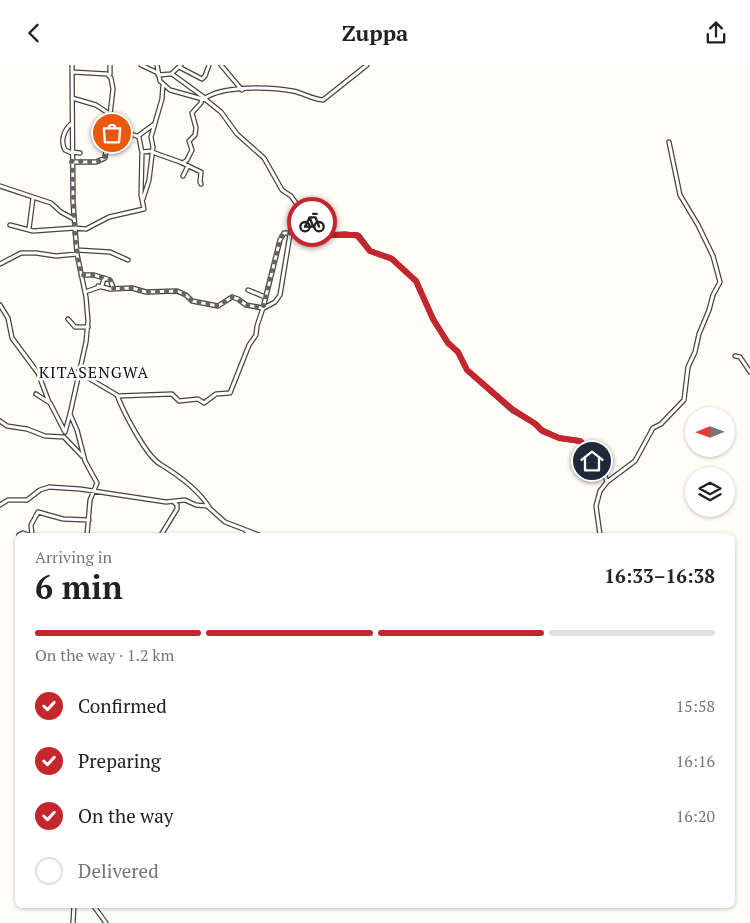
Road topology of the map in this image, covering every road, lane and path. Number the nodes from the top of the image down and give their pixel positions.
1 (72, 65) edge
2 (110, 65) edge
3 (141, 65) edge
4 (157, 65) edge
5 (209, 65) edge
6 (221, 65) edge
7 (367, 65) edge
8 (180, 66) edge
9 (72, 72) junction
10 (158, 74) junction
11 (172, 74) junction
12 (110, 75) junction
13 (163, 84) junction
14 (242, 89) junction
15 (72, 98) junction
16 (204, 99) junction
17 (110, 115) junction
18 (72, 124) junction
19 (154, 125) junction
20 (109, 133) junction
21 (138, 137) junction
22 (669, 143) dead end
23 (142, 152) junction
24 (152, 152) junction
25 (72, 153) junction
26 (80, 153) dead end
27 (72, 161) junction
28 (183, 163) junction
29 (188, 166) junction
30 (183, 176) dead end
31 (202, 184) dead end
32 (0, 185) edge
33 (33, 198) junction
34 (143, 199) junction
35 (301, 211) junction
36 (74, 219) junction
37 (10, 225) dead end
38 (75, 228) junction
39 (29, 229) junction
40 (290, 233) junction
41 (77, 252) junction
42 (128, 260) dead end
43 (0, 264) edge
44 (81, 275) junction
45 (104, 278) junction
46 (98, 286) junction
47 (114, 289) junction
48 (248, 290) dead end
49 (85, 292) junction
50 (265, 297) junction
51 (0, 305) edge
52 (263, 308) junction
53 (68, 319) dead end
54 (88, 321) junction
55 (79, 327) junction
56 (88, 327) junction
57 (735, 356) dead end
58 (78, 372) junction
59 (750, 372) edge
60 (36, 394) dead end
61 (118, 397) junction
62 (49, 401) junction
63 (70, 414) junction
64 (0, 421) edge
65 (65, 433) junction
66 (62, 436) junction
67 (83, 457) junction
68 (608, 480) junction
69 (94, 491) junction
70 (174, 501) junction
71 (0, 505) edge
72 (209, 508) junction
73 (89, 520) junction
74 (243, 527) junction
75 (32, 533) edge
76 (87, 533) edge
77 (162, 533) edge
78 (248, 533) edge
79 (255, 533) edge
80 (600, 533) edge
81 (74, 908) edge
82 (95, 908) edge
83 (73, 923) edge
84 (106, 923) edge

1 - 9 street
2 - 12 street
3 - 10 street
4 - 10 street
5 - 8 street
6 - 14 street
7 - 14 street
8 - 11 street
9 - 12 street
9 - 15 street
10 - 11 street
10 - 13 street
11 - 16 street
12 - 17 street
13 - 16 street
13 - 19 street
14 - 16 street
15 - 17 street
15 - 18 street
16 - 28 street
16 - 35 street
17 - 20 street
18 - 25 street
18 - 25 street
19 - 21 street
19 - 24 street
20 - 21 street
20 - 27 street
21 - 23 street
22 - 68 street
23 - 24 street
23 - 34 street
24 - 28 street
24 - 34 street
25 - 26 street
25 - 27 street
27 - 36 street
28 - 29 street
29 - 30 street
29 - 31 street
32 - 33 street
33 - 36 street
33 - 39 street
34 - 38 street
35 - 40 street
35 - 68 street
36 - 38 street
37 - 39 street
38 - 39 street
38 - 41 street
40 - 50 street
40 - 52 street
41 - 42 street
41 - 43 street
41 - 44 street
44 - 45 street
44 - 49 street
45 - 46 street
45 - 47 street
46 - 47 street
46 - 49 street
47 - 52 street
48 - 50 street
49 - 54 street
50 - 52 street
51 - 62 street
52 - 61 street
53 - 55 street
54 - 55 street
54 - 56 street
55 - 56 street
56 - 58 street
57 - 59 street
58 - 61 street
58 - 63 street
60 - 62 street
61 - 72 street
62 - 65 street
63 - 65 street
63 - 67 street
64 - 66 street
65 - 66 street
66 - 67 street
67 - 69 street
68 - 80 street
69 - 70 street
69 - 71 street
69 - 73 street
70 - 72 street
70 - 77 street
72 - 74 street
73 - 75 street
73 - 76 street
74 - 78 street
74 - 79 street
81 - 83 street
82 - 84 street

